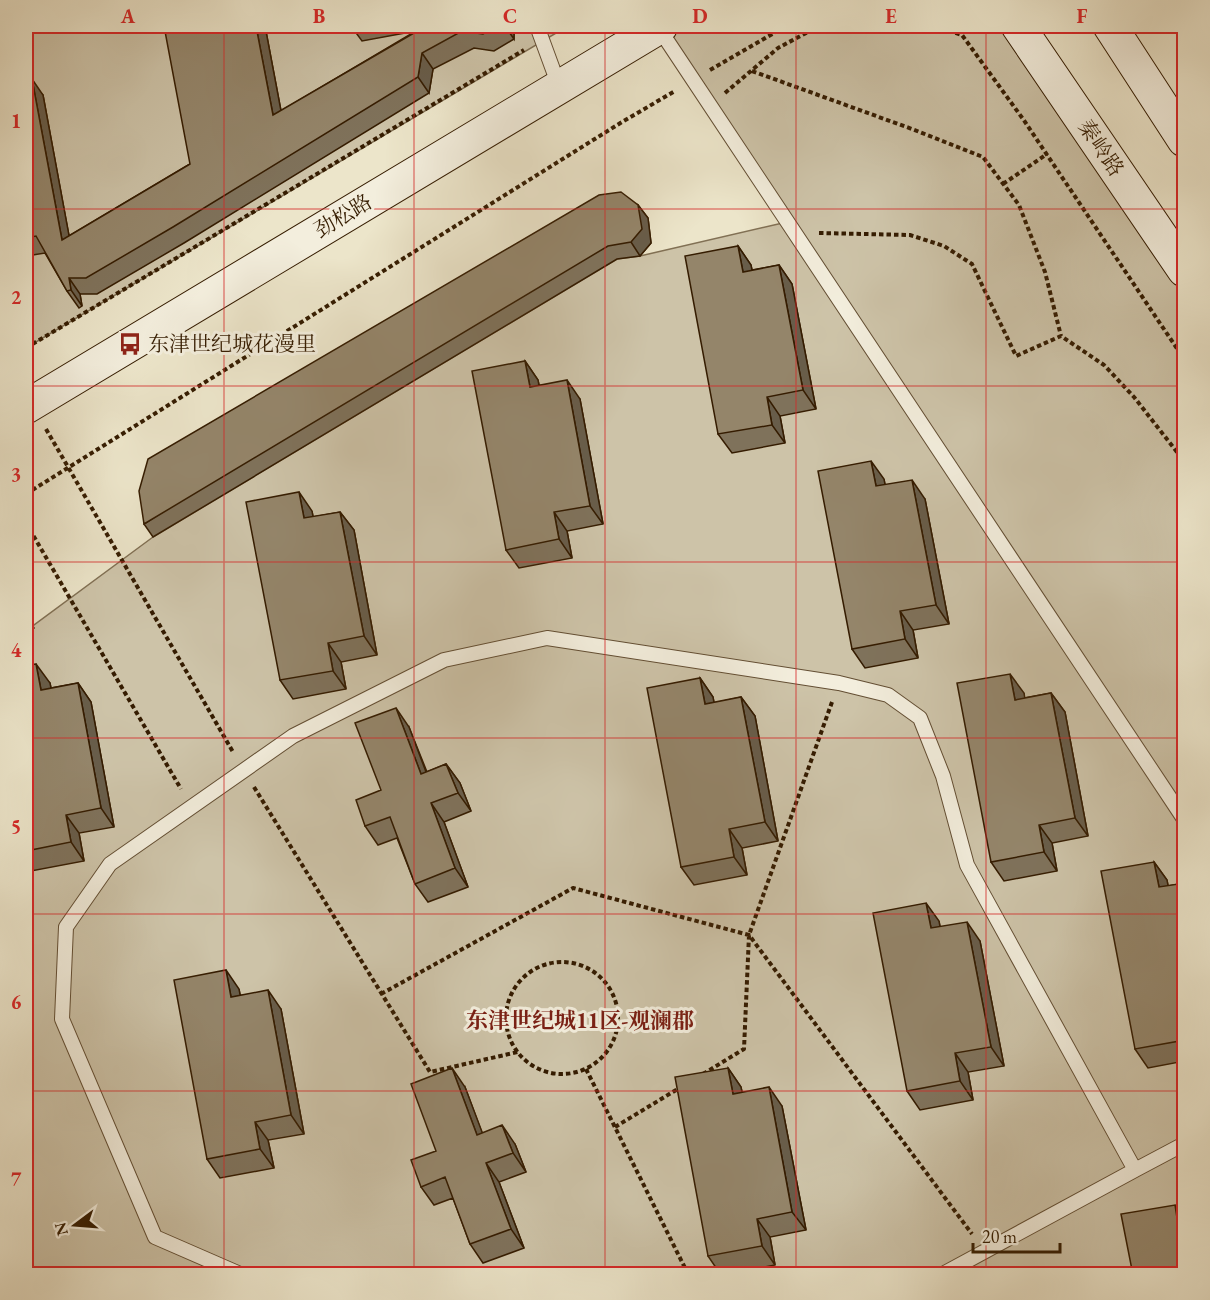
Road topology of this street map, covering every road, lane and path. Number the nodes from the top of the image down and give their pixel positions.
1 (537, 26) edge
2 (659, 26) edge
3 (786, 26) edge
4 (819, 26) edge
5 (934, 26) edge
6 (1018, 26) edge
7 (1110, 26) edge
8 (542, 39) junction
9 (752, 71) junction
10 (693, 80) junction
11 (559, 86) junction
12 (710, 106) junction
13 (1185, 140) edge
14 (1047, 154) junction
15 (1003, 184) junction
16 (794, 232) junction
17 (1185, 270) edge
18 (1061, 336) junction
19 (26, 348) edge
20 (1185, 359) edge
21 (26, 407) edge
22 (1185, 461) edge
23 (26, 494) edge
24 (26, 523) edge
25 (839, 683) junction
26 (192, 807) junction
27 (1185, 819) edge
28 (749, 935) junction
29 (381, 994) dead end
30 (586, 1069) junction
31 (694, 1079) edge
32 (684, 1085) edge
33 (615, 1127) junction
34 (1185, 1144) edge
35 (1136, 1170) junction
36 (985, 1252) junction
37 (240, 1275) edge
38 (688, 1275) edge
39 (943, 1275) edge

1 - 8 lane
2 - 10 lane
2 - 11 street, 劲松路
3 - 10 path
4 - 9 path
5 - 14 path
6 - 17 street, 秦岭路
7 - 13 street
8 - 11 lane
8 - 19 path
9 - 12 path
9 - 15 path
10 - 12 lane
10 - 23 path
11 - 21 street, 劲松路
12 - 16 lane
14 - 15 path
14 - 20 path
15 - 18 path
16 - 18 path
16 - 27 lane
18 - 22 path
24 - 26 path
25 - 26 lane
25 - 28 path
25 - 35 lane
26 - 37 lane
28 - 29 path
28 - 31 path
28 - 36 path
30 - 30 path
30 - 33 path
32 - 33 path
33 - 38 path
34 - 35 lane
35 - 36 lane
36 - 39 lane

